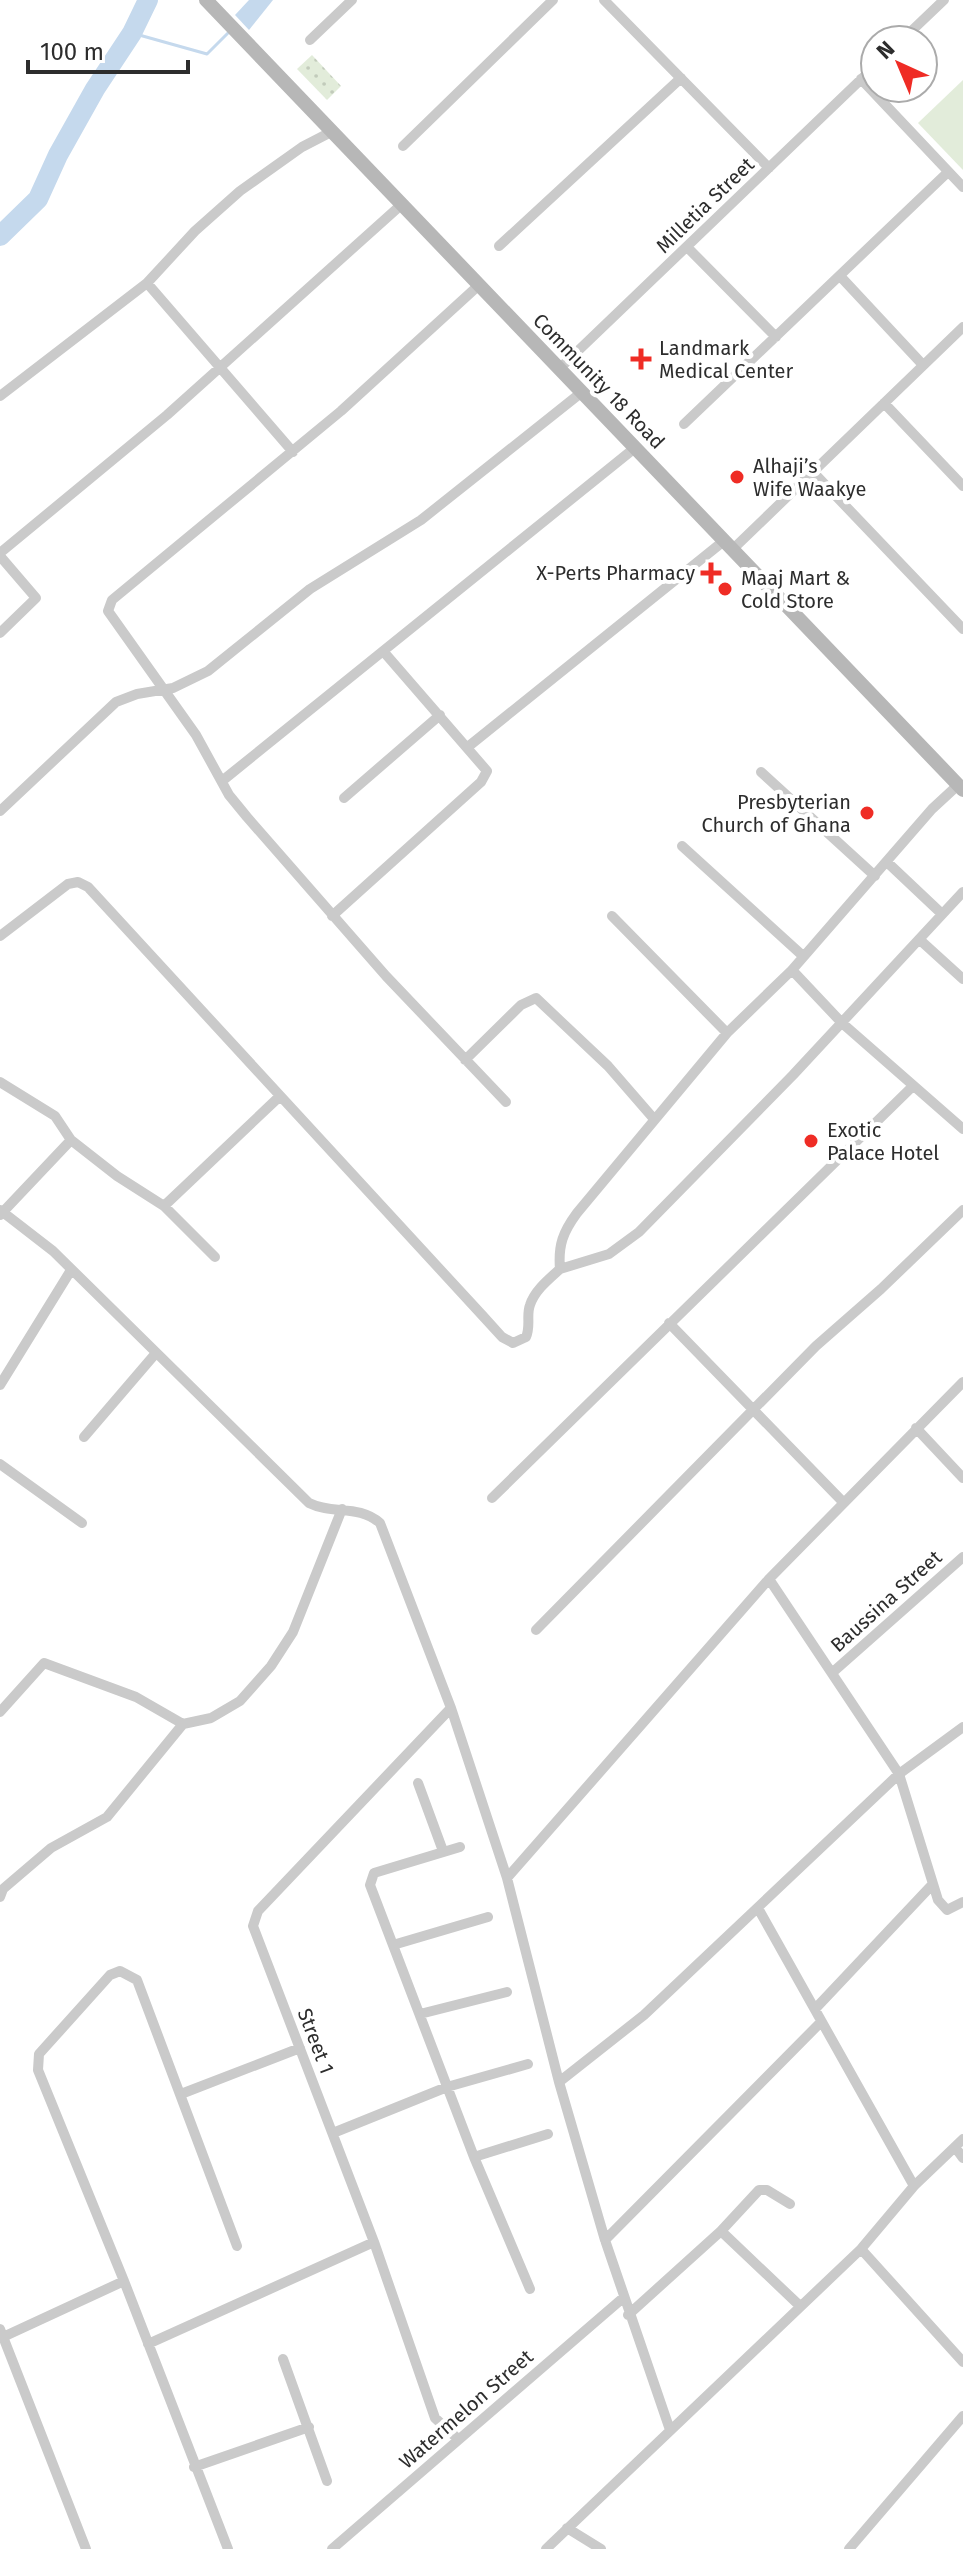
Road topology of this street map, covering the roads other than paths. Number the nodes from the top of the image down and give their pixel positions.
1 (352, 0) edge
2 (553, 0) edge
3 (604, 0) edge
4 (944, 0) edge
5 (208, 1) edge
6 (919, 24) edge
7 (310, 40) dead end
8 (681, 78) junction
9 (859, 81) edge
10 (884, 104) edge
11 (331, 132) junction
12 (403, 146) dead end
13 (769, 168) junction
14 (948, 172) junction
15 (963, 187) edge
16 (401, 205) junction
17 (499, 246) dead end
18 (687, 247) junction
19 (840, 276) junction
20 (147, 283) junction
21 (479, 285) junction
22 (960, 335) edge
23 (776, 337) junction
24 (923, 365) junction
25 (219, 369) junction
26 (559, 369) junction
27 (582, 392) junction
28 (0, 396) edge
29 (884, 403) junction
30 (684, 424) dead end
31 (636, 447) junction
32 (293, 452) junction
33 (813, 472) junction
34 (963, 486) edge
35 (729, 544) junction
36 (0, 554) edge
37 (963, 629) edge
38 (0, 633) edge
39 (383, 651) junction
40 (165, 691) junction
41 (440, 715) junction
42 (469, 746) junction
43 (761, 772) dead end
44 (222, 781) junction
45 (960, 788) edge
46 (344, 798) dead end
47 (0, 811) edge
48 (682, 846) dead end
49 (888, 863) junction
50 (875, 876) junction
51 (963, 892) edge
52 (942, 914) junction
53 (332, 916) junction
54 (612, 916) dead end
55 (0, 936) edge
56 (920, 940) junction
57 (803, 956) junction
58 (792, 970) junction
59 (963, 979) edge
60 (842, 1023) junction
61 (727, 1033) junction
62 (465, 1060) junction
63 (0, 1082) edge
64 (913, 1086) junction
65 (279, 1097) junction
66 (506, 1102) dead end
67 (654, 1119) junction
68 (963, 1129) edge
69 (71, 1140) junction
70 (164, 1206) junction
71 (963, 1210) edge
72 (1, 1212) edge
73 (215, 1257) dead end
74 (560, 1269) junction
75 (71, 1270) junction
76 (669, 1323) junction
77 (156, 1353) junction
78 (963, 1382) edge
79 (0, 1385) edge
80 (751, 1411) junction
81 (916, 1428) junction
82 (84, 1437) dead end
83 (0, 1464) edge
84 (963, 1478) edge
85 (492, 1498) dead end
86 (843, 1502) junction
87 (342, 1509) junction
88 (82, 1523) dead end
89 (963, 1557) edge
90 (769, 1579) junction
91 (536, 1630) dead end
92 (833, 1672) junction
93 (451, 1708) junction
94 (0, 1712) edge
95 (183, 1724) junction
96 (963, 1727) edge
97 (899, 1774) junction
98 (418, 1783) dead end
99 (460, 1847) dead end
100 (443, 1851) junction
101 (507, 1878) junction
102 (931, 1886) junction
103 (0, 1897) edge
104 (963, 1902) edge
105 (759, 1910) junction
106 (488, 1917) dead end
107 (393, 1945) junction
108 (507, 1992) dead end
109 (815, 2009) junction
110 (420, 2014) junction
111 (821, 2022) junction
112 (300, 2048) junction
113 (528, 2064) dead end
114 (559, 2082) junction
115 (447, 2087) junction
116 (181, 2094) junction
117 (333, 2133) junction
118 (548, 2134) dead end
119 (959, 2143) edge
120 (474, 2157) junction
121 (963, 2158) edge
122 (914, 2186) junction
123 (790, 2204) dead end
124 (721, 2231) junction
125 (605, 2240) junction
126 (374, 2242) junction
127 (237, 2246) dead end
128 (861, 2249) junction
129 (124, 2281) junction
130 (530, 2289) dead end
131 (623, 2298) junction
132 (800, 2306) junction
133 (628, 2315) junction
134 (2, 2333) edge
135 (148, 2344) junction
136 (283, 2359) dead end
137 (963, 2362) edge
138 (963, 2416) edge
139 (309, 2427) junction
140 (670, 2430) junction
141 (458, 2439) junction
142 (194, 2467) junction
143 (327, 2481) dead end
144 (567, 2528) junction
145 (86, 2549) edge
146 (228, 2549) edge
147 (332, 2549) edge
148 (546, 2549) edge
149 (601, 2549) edge
150 (849, 2549) edge

1 - 7 street
2 - 12 street
3 - 8 street
4 - 6 street
5 - 11 main road, Community 18 Road
8 - 13 street
8 - 17 street
9 - 13 street, Milletia Street
10 - 14 street
11 - 16 main road, Community 18 Road
11 - 20 street
13 - 18 street, Milletia Street
14 - 15 street
14 - 19 street
16 - 21 main road, Community 18 Road
16 - 25 street
18 - 23 street
18 - 26 street, Milletia Street
19 - 23 street
19 - 24 street
20 - 25 street
20 - 28 street
21 - 26 main road, Community 18 Road
21 - 32 street
22 - 24 street
23 - 30 street
24 - 29 street
25 - 32 street
25 - 36 street
26 - 27 main road, Community 18 Road
27 - 31 main road, Community 18 Road
27 - 40 street
29 - 33 street
29 - 34 street
31 - 35 main road, Community 18 Road
31 - 39 street
32 - 40 street
33 - 35 street
33 - 37 street
35 - 42 street
35 - 45 main road, Community 18 Road
36 - 38 street
39 - 41 street
39 - 44 street
40 - 44 street
40 - 47 street
41 - 42 street
41 - 46 street
42 - 53 street
43 - 50 street
44 - 53 street
45 - 49 street
48 - 57 street
49 - 50 street
49 - 52 street
50 - 57 street
51 - 52 street
52 - 56 street
53 - 62 street
54 - 61 street
55 - 65 street
56 - 59 street
56 - 60 street
57 - 58 street
58 - 60 street
58 - 61 street
60 - 64 street
60 - 74 street
61 - 67 street
62 - 66 street
62 - 67 street
63 - 69 street
64 - 68 street
64 - 76 street
65 - 70 street
65 - 74 street
67 - 74 street
69 - 70 street
69 - 72 street
70 - 73 street
71 - 80 street
72 - 75 street
75 - 77 street
75 - 79 street
76 - 80 street
76 - 85 street
77 - 82 street
77 - 87 street
78 - 81 street
80 - 86 street
80 - 91 street
81 - 84 street
81 - 86 street
83 - 88 street
86 - 90 street
87 - 93 street
87 - 95 street
89 - 92 street, Baussina Street
90 - 92 street
90 - 101 street
92 - 97 street
93 - 101 street
93 - 112 street, Street 1
94 - 95 street
95 - 103 street
96 - 97 street
97 - 102 street
97 - 105 street
98 - 100 street
99 - 100 street
100 - 107 street
101 - 114 street
102 - 104 street
102 - 109 street
105 - 109 street
105 - 114 street
106 - 107 street
107 - 110 street
108 - 110 street
109 - 111 street
110 - 115 street
111 - 122 street
111 - 125 street
112 - 116 street
112 - 117 street, Street 1
113 - 115 street
114 - 125 street
115 - 117 street
115 - 120 street
116 - 127 street
116 - 129 street
117 - 126 street, Street 1
118 - 120 street
119 - 121 street
119 - 122 street
120 - 130 street
122 - 128 street
123 - 124 street
124 - 132 street
124 - 133 street
125 - 131 street
126 - 135 street
126 - 141 street, Street 1
128 - 132 street
128 - 137 street
129 - 134 street
129 - 135 street
131 - 133 street
131 - 141 street, Watermelon Street
132 - 140 street
133 - 140 street
134 - 145 street
135 - 142 street
136 - 139 street
138 - 150 street
139 - 142 street
139 - 143 street
140 - 144 street
141 - 147 street, Watermelon Street
142 - 146 street
144 - 148 street
144 - 149 street

